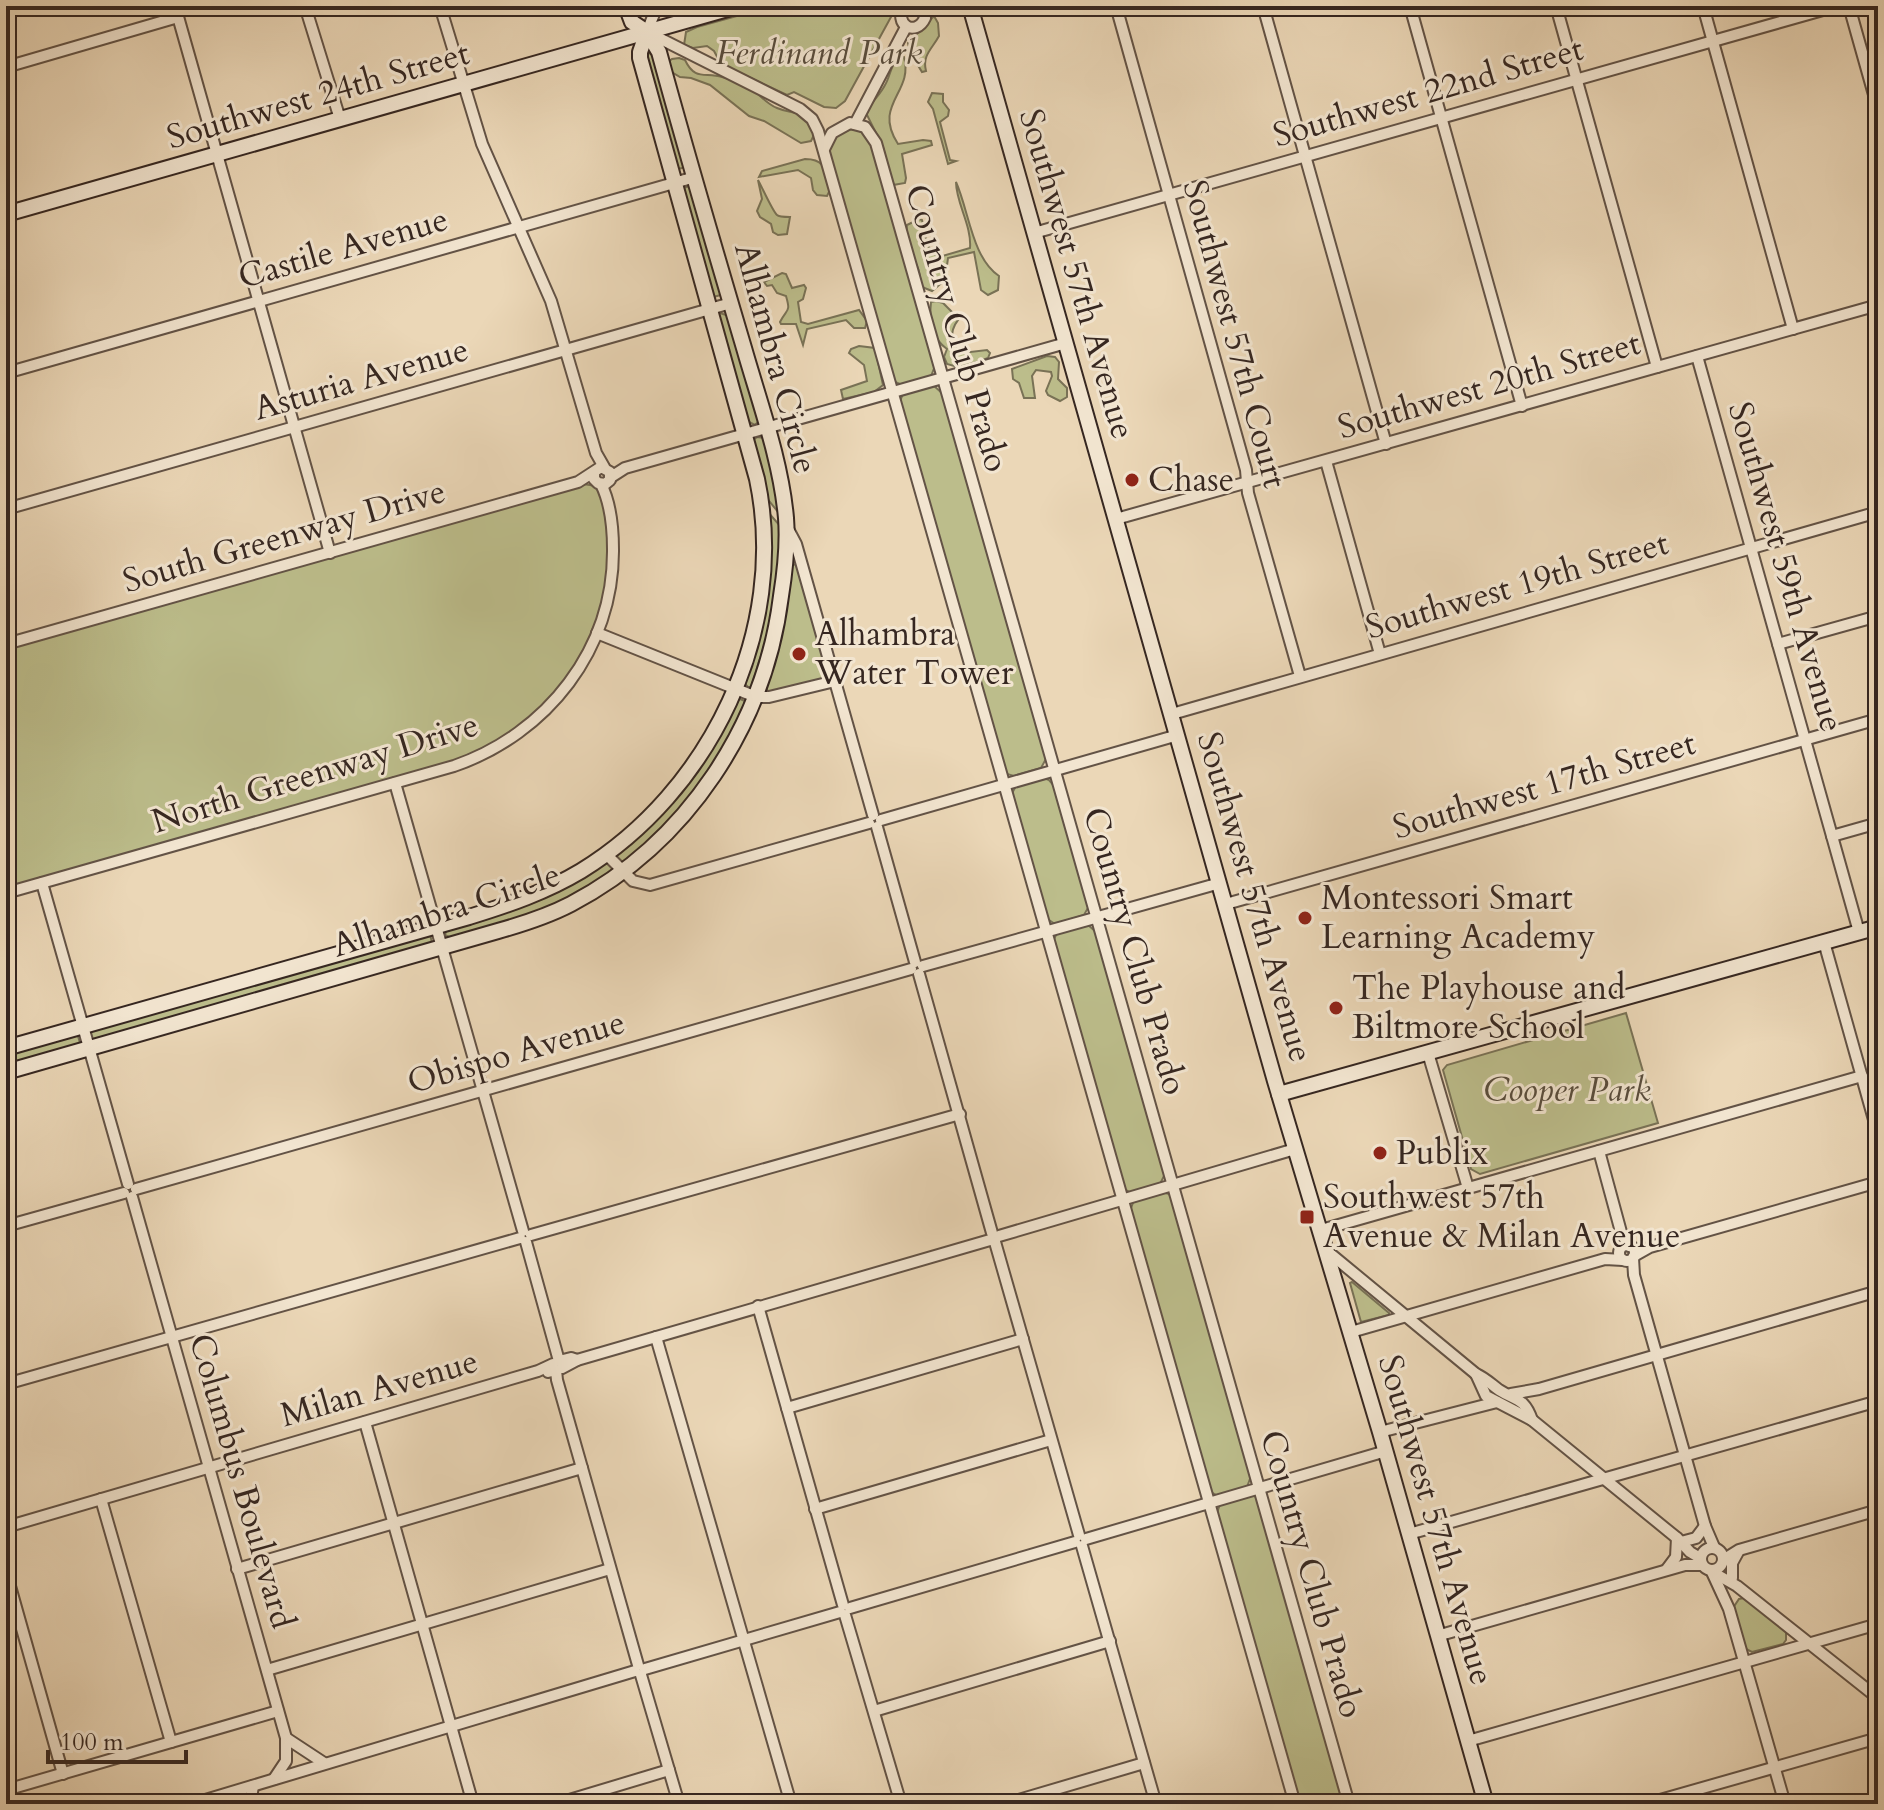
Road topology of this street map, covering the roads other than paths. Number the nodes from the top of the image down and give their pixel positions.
1 (9, 6) edge
2 (305, 6) edge
3 (440, 6) edge
4 (626, 6) edge
5 (657, 6) edge
6 (738, 6) edge
7 (905, 6) edge
8 (921, 6) edge
9 (970, 6) edge
10 (1116, 6) edge
11 (1263, 6) edge
12 (1410, 6) edge
13 (1556, 6) edge
14 (1703, 6) edge
15 (1837, 6) edge
16 (1849, 6) edge
17 (176, 12) edge
18 (6, 13) edge
19 (906, 27) junction
20 (647, 32) junction
21 (1713, 41) junction
22 (6, 67) edge
23 (1577, 80) junction
24 (464, 84) junction
25 (1878, 109) edge
26 (1441, 117) junction
27 (340, 119) junction
28 (855, 124) junction
29 (824, 151) junction
30 (216, 154) junction
31 (1305, 156) junction
32 (695, 177) junction
33 (676, 182) junction
34 (1169, 194) junction
35 (6, 214) edge
36 (519, 227) junction
37 (1034, 233) junction
38 (258, 301) junction
39 (731, 303) junction
40 (1878, 305) edge
41 (710, 309) junction
42 (1793, 329) junction
43 (1066, 343) junction
44 (566, 349) junction
45 (1697, 356) junction
46 (1657, 367) junction
47 (6, 373) edge
48 (942, 378) junction
49 (892, 392) junction
50 (1522, 406) junction
51 (294, 427) junction
52 (767, 429) junction
53 (744, 435) junction
54 (1386, 444) junction
55 (1326, 461) junction
56 (602, 475) junction
57 (1247, 483) junction
58 (760, 498) junction
59 (6, 509) edge
60 (1878, 512) edge
61 (1116, 519) junction
62 (787, 527) junction
63 (1752, 548) junction
64 (330, 553) junction
65 (1878, 616) edge
66 (597, 633) junction
67 (6, 644) edge
68 (1778, 644) junction
69 (1380, 654) junction
70 (1300, 676) junction
71 (835, 681) junction
72 (735, 689) junction
73 (756, 697) junction
74 (1172, 714) junction
75 (1878, 719) edge
76 (1178, 735) junction
77 (1805, 740) junction
78 (1054, 771) junction
79 (395, 783) junction
80 (1004, 785) junction
81 (875, 821) junction
82 (1878, 823) edge
83 (1832, 836) junction
84 (606, 854) junction
85 (622, 870) junction
86 (42, 883) junction
87 (1220, 883) junction
88 (6, 893) edge
89 (1226, 904) junction
90 (1096, 917) junction
91 (436, 926) junction
92 (1878, 927) edge
93 (1045, 931) junction
94 (1859, 932) junction
95 (1824, 942) junction
96 (442, 947) junction
97 (917, 968) junction
98 (83, 1026) junction
99 (6, 1048) edge
100 (89, 1048) junction
101 (1428, 1053) junction
102 (6, 1072) edge
103 (1862, 1076) junction
104 (483, 1091) junction
105 (1279, 1094) junction
106 (960, 1114) junction
107 (1878, 1134) edge
108 (1295, 1149) junction
109 (1599, 1151) junction
110 (1878, 1182) edge
111 (1172, 1185) junction
112 (1468, 1188) junction
113 (130, 1191) junction
114 (1122, 1200) junction
115 (6, 1226) edge
116 (1321, 1230) junction
117 (525, 1236) junction
118 (994, 1238) junction
119 (1327, 1251) junction
120 (1627, 1253) junction
121 (1878, 1291) edge
122 (758, 1306) junction
123 (1433, 1309) junction
124 (1404, 1317) junction
125 (1351, 1332) junction
126 (171, 1337) junction
127 (656, 1337) junction
128 (1429, 1337) junction
129 (1023, 1339) junction
130 (1656, 1355) junction
131 (557, 1366) junction
132 (1476, 1374) junction
133 (6, 1384) edge
134 (1539, 1389) junction
135 (1483, 1393) junction
136 (1504, 1398) junction
137 (1878, 1401) edge
138 (1523, 1403) junction
139 (787, 1408) junction
140 (1462, 1410) junction
141 (1532, 1420) junction
142 (365, 1422) junction
143 (1380, 1432) junction
144 (1051, 1440) junction
145 (1386, 1451) junction
146 (1685, 1456) junction
147 (209, 1467) junction
148 (582, 1468) junction
149 (1603, 1479) junction
150 (1258, 1488) junction
151 (101, 1499) junction
152 (1208, 1503) junction
153 (815, 1509) junction
154 (1878, 1510) edge
155 (393, 1523) junction
156 (1705, 1526) junction
157 (6, 1527) edge
158 (1409, 1534) junction
159 (1679, 1540) junction
160 (1081, 1541) junction
161 (1739, 1550) junction
162 (1718, 1554) junction
163 (1704, 1564) junction
164 (237, 1569) junction
165 (610, 1569) junction
166 (1665, 1571) junction
167 (6, 1572) edge
168 (1734, 1582) junction
169 (1747, 1594) junction
170 (1729, 1609) junction
171 (845, 1610) junction
172 (1878, 1624) edge
173 (422, 1625) junction
174 (1437, 1636) junction
175 (743, 1639) junction
176 (1110, 1641) junction
177 (1809, 1644) junction
178 (1744, 1662) junction
179 (267, 1670) junction
180 (640, 1670) junction
181 (1878, 1698) edge
182 (278, 1711) junction
183 (874, 1711) junction
184 (451, 1725) junction
185 (286, 1738) junction
186 (1878, 1738) edge
187 (1468, 1741) junction
188 (171, 1742) junction
189 (324, 1763) junction
190 (1144, 1763) junction
191 (1775, 1767) junction
192 (669, 1770) junction
193 (63, 1774) junction
194 (274, 1779) junction
195 (253, 1786) junction
196 (6, 1790) edge
197 (1463, 1800) dead end
198 (192, 1804) edge
199 (250, 1804) edge
200 (473, 1804) edge
201 (556, 1804) edge
202 (679, 1804) edge
203 (791, 1804) edge
204 (901, 1804) edge
205 (1005, 1804) edge
206 (1156, 1804) edge
207 (1295, 1804) edge
208 (1349, 1804) edge
209 (1451, 1804) edge
210 (1486, 1804) edge
211 (1646, 1804) edge
212 (1785, 1804) edge

1 - 18 street
2 - 27 street
3 - 24 street, North Greenway Drive
4 - 20 street, Alhambra Circle
5 - 20 street
6 - 20 street, Southwest 24th Street
7 - 19 street
8 - 19 street
9 - 37 street, Southwest 57th Avenue
10 - 34 street, Southwest 57th Court
11 - 31 street
12 - 26 street
13 - 23 street
14 - 21 street
15 - 21 street, Southwest 22nd Street
16 - 25 street
17 - 22 street
17 - 30 street
19 - 28 street
20 - 24 street, Southwest 24th Street
20 - 29 street
20 - 32 street, Alhambra Circle
20 - 33 street, Alhambra Circle
21 - 23 street, Southwest 22nd Street
21 - 42 street
23 - 26 street, Southwest 22nd Street
23 - 46 street
24 - 27 street, Southwest 24th Street
24 - 36 street, North Greenway Drive
26 - 31 street, Southwest 22nd Street
26 - 50 street
27 - 30 street, Southwest 24th Street
28 - 29 street
28 - 48 street, Country Club Prado
29 - 49 street
30 - 35 street, Southwest 24th Street
30 - 38 street
31 - 34 street, Southwest 22nd Street
31 - 54 street
32 - 33 street, Castile Avenue
32 - 39 street, Alhambra Circle
33 - 36 street, Castile Avenue
33 - 41 street, Alhambra Circle
34 - 37 street, Southwest 22nd Street
34 - 57 street, Southwest 57th Court
36 - 38 street, Castile Avenue
36 - 44 street, North Greenway Drive
37 - 43 street, Southwest 57th Avenue
38 - 47 street, Castile Avenue
38 - 51 street
39 - 41 street, Asturia Avenue
39 - 52 street, Alhambra Circle
40 - 42 street, Southwest 20th Street
41 - 44 street, Asturia Avenue
41 - 53 street, Alhambra Circle
42 - 45 street, Southwest 20th Street
43 - 48 street
43 - 61 street, Southwest 57th Avenue
44 - 51 street, Asturia Avenue
44 - 56 street, North Greenway Drive
45 - 46 street, Southwest 20th Street
45 - 63 street, Southwest 59th Avenue
46 - 50 street, Southwest 20th Street
48 - 49 street
48 - 78 street, Country Club Prado
49 - 52 street
49 - 80 street
50 - 54 street, Southwest 20th Street
51 - 59 street, Asturia Avenue
51 - 64 street
52 - 53 street
52 - 62 street, Alhambra Circle
53 - 56 street
53 - 58 street, Alhambra Circle
54 - 55 street, Southwest 20th Street
55 - 57 street, Southwest 20th Street
55 - 69 street
56 - 64 street, South Greenway Drive
56 - 66 street, North Greenway Drive
57 - 61 street, Southwest 20th Street
57 - 70 street, Southwest 57th Court
58 - 62 street
58 - 72 street, Alhambra Circle
60 - 63 street, Southwest 19th Street
61 - 74 street, Southwest 57th Avenue
62 - 71 street
62 - 73 street, Alhambra Circle
63 - 68 street, Southwest 59th Avenue
63 - 69 street, Southwest 19th Street
64 - 67 street, South Greenway Drive
65 - 68 street
66 - 72 street
66 - 79 street, North Greenway Drive
68 - 77 street, Southwest 59th Avenue
69 - 70 street, Southwest 19th Street
70 - 74 street, Southwest 19th Street
71 - 73 street
71 - 81 street
72 - 73 street
72 - 84 street, Alhambra Circle
73 - 85 street, Alhambra Circle
74 - 76 street, Southwest 57th Avenue
75 - 77 street, Southwest 17th Street
76 - 78 street
76 - 87 street, Southwest 57th Avenue
77 - 83 street, Southwest 59th Avenue
77 - 89 street, Southwest 17th Street
78 - 80 street
78 - 90 street, Country Club Prado
79 - 86 street, North Greenway Drive
79 - 91 street
80 - 81 street
80 - 93 street
81 - 85 street
81 - 97 street
82 - 83 street
83 - 94 street, Southwest 59th Avenue
84 - 85 street
84 - 91 street, Alhambra Circle
85 - 96 street, Alhambra Circle
86 - 88 street, North Greenway Drive
86 - 98 street, Columbus Boulevard
87 - 89 street, Southwest 57th Avenue
87 - 90 street, Obispo Avenue
89 - 105 street, Southwest 57th Avenue
90 - 93 street, Obispo Avenue
90 - 111 street, Country Club Prado
91 - 96 street
91 - 98 street, Alhambra Circle
92 - 94 street
93 - 97 street, Obispo Avenue
93 - 114 street
94 - 95 street
95 - 101 street
95 - 103 street
96 - 100 street, Alhambra Circle
96 - 104 street
97 - 104 street, Obispo Avenue
97 - 106 street
98 - 99 street, Alhambra Circle
98 - 100 street, Columbus Boulevard
100 - 102 street, Alhambra Circle
100 - 113 street, Columbus Boulevard
101 - 105 street
101 - 112 street
103 - 107 street
103 - 109 street
104 - 113 street, Obispo Avenue
104 - 117 street
105 - 108 street, Southwest 57th Avenue
106 - 117 street
106 - 118 street
108 - 111 street, Milan Avenue
108 - 116 street, Southwest 57th Avenue
109 - 112 street
109 - 120 street
110 - 120 street
111 - 114 street, Milan Avenue
111 - 150 street, Country Club Prado
112 - 116 street
113 - 115 street, Obispo Avenue
113 - 126 street, Columbus Boulevard
114 - 118 street, Milan Avenue
114 - 152 street
116 - 119 street, Southwest 57th Avenue
117 - 126 street
117 - 131 street
118 - 122 street, Milan Avenue
118 - 129 street
119 - 124 street
119 - 125 street, Southwest 57th Avenue
120 - 123 street
120 - 130 street
121 - 130 street
122 - 127 street, Milan Avenue
122 - 139 street
123 - 124 street
123 - 128 street
124 - 125 street
124 - 128 street
125 - 143 street, Southwest 57th Avenue
126 - 133 street
126 - 147 street, Columbus Boulevard
127 - 131 street, Milan Avenue
127 - 175 street
128 - 132 street
129 - 139 street
129 - 144 street
130 - 134 street
130 - 146 street
131 - 142 street, Milan Avenue
131 - 148 street
132 - 135 street
132 - 136 street
134 - 136 street
134 - 138 street
135 - 136 street
135 - 140 street
136 - 138 street
136 - 140 street
136 - 141 street
137 - 146 street
138 - 141 street
139 - 153 street
140 - 143 street
141 - 149 street
142 - 147 street, Milan Avenue
142 - 155 street
143 - 145 street, Southwest 57th Avenue
144 - 153 street
144 - 160 street
145 - 150 street
145 - 158 street, Southwest 57th Avenue
146 - 149 street
146 - 156 street
147 - 151 street, Milan Avenue
147 - 164 street, Columbus Boulevard
148 - 155 street
148 - 165 street
149 - 158 street
149 - 159 street
150 - 152 street
150 - 208 street, Country Club Prado
151 - 157 street, Milan Avenue
151 - 188 street
152 - 160 street
152 - 207 street
153 - 171 street
154 - 161 street
155 - 164 street
155 - 173 street
156 - 159 street
156 - 162 street
158 - 174 street, Southwest 57th Avenue
159 - 162 street
159 - 163 street
159 - 166 street
160 - 171 street
160 - 176 street
161 - 162 street
161 - 168 street
162 - 163 street
162 - 163 street
162 - 168 street
163 - 166 street
163 - 168 street
163 - 170 street
164 - 179 street, Columbus Boulevard
165 - 173 street
165 - 180 street
166 - 174 street
167 - 193 street
168 - 169 street
169 - 170 street
169 - 177 street
170 - 178 street
171 - 175 street
171 - 183 street
172 - 177 street
173 - 179 street
173 - 184 street
174 - 187 street, Southwest 57th Avenue
175 - 180 street
175 - 203 street
176 - 183 street
176 - 190 street
177 - 178 street
177 - 181 street
178 - 187 street
178 - 191 street
179 - 182 street, Columbus Boulevard
180 - 184 street
180 - 192 street
182 - 185 street, Columbus Boulevard
182 - 188 street
183 - 204 street
184 - 189 street
184 - 200 street
185 - 189 street
185 - 194 street
186 - 191 street
187 - 210 street, Southwest 57th Avenue
188 - 193 street
189 - 194 street
190 - 205 street
190 - 206 street
191 - 211 street
191 - 212 street
192 - 201 street
192 - 202 street
193 - 196 street
194 - 195 street
195 - 198 street
195 - 199 street
197 - 209 street

